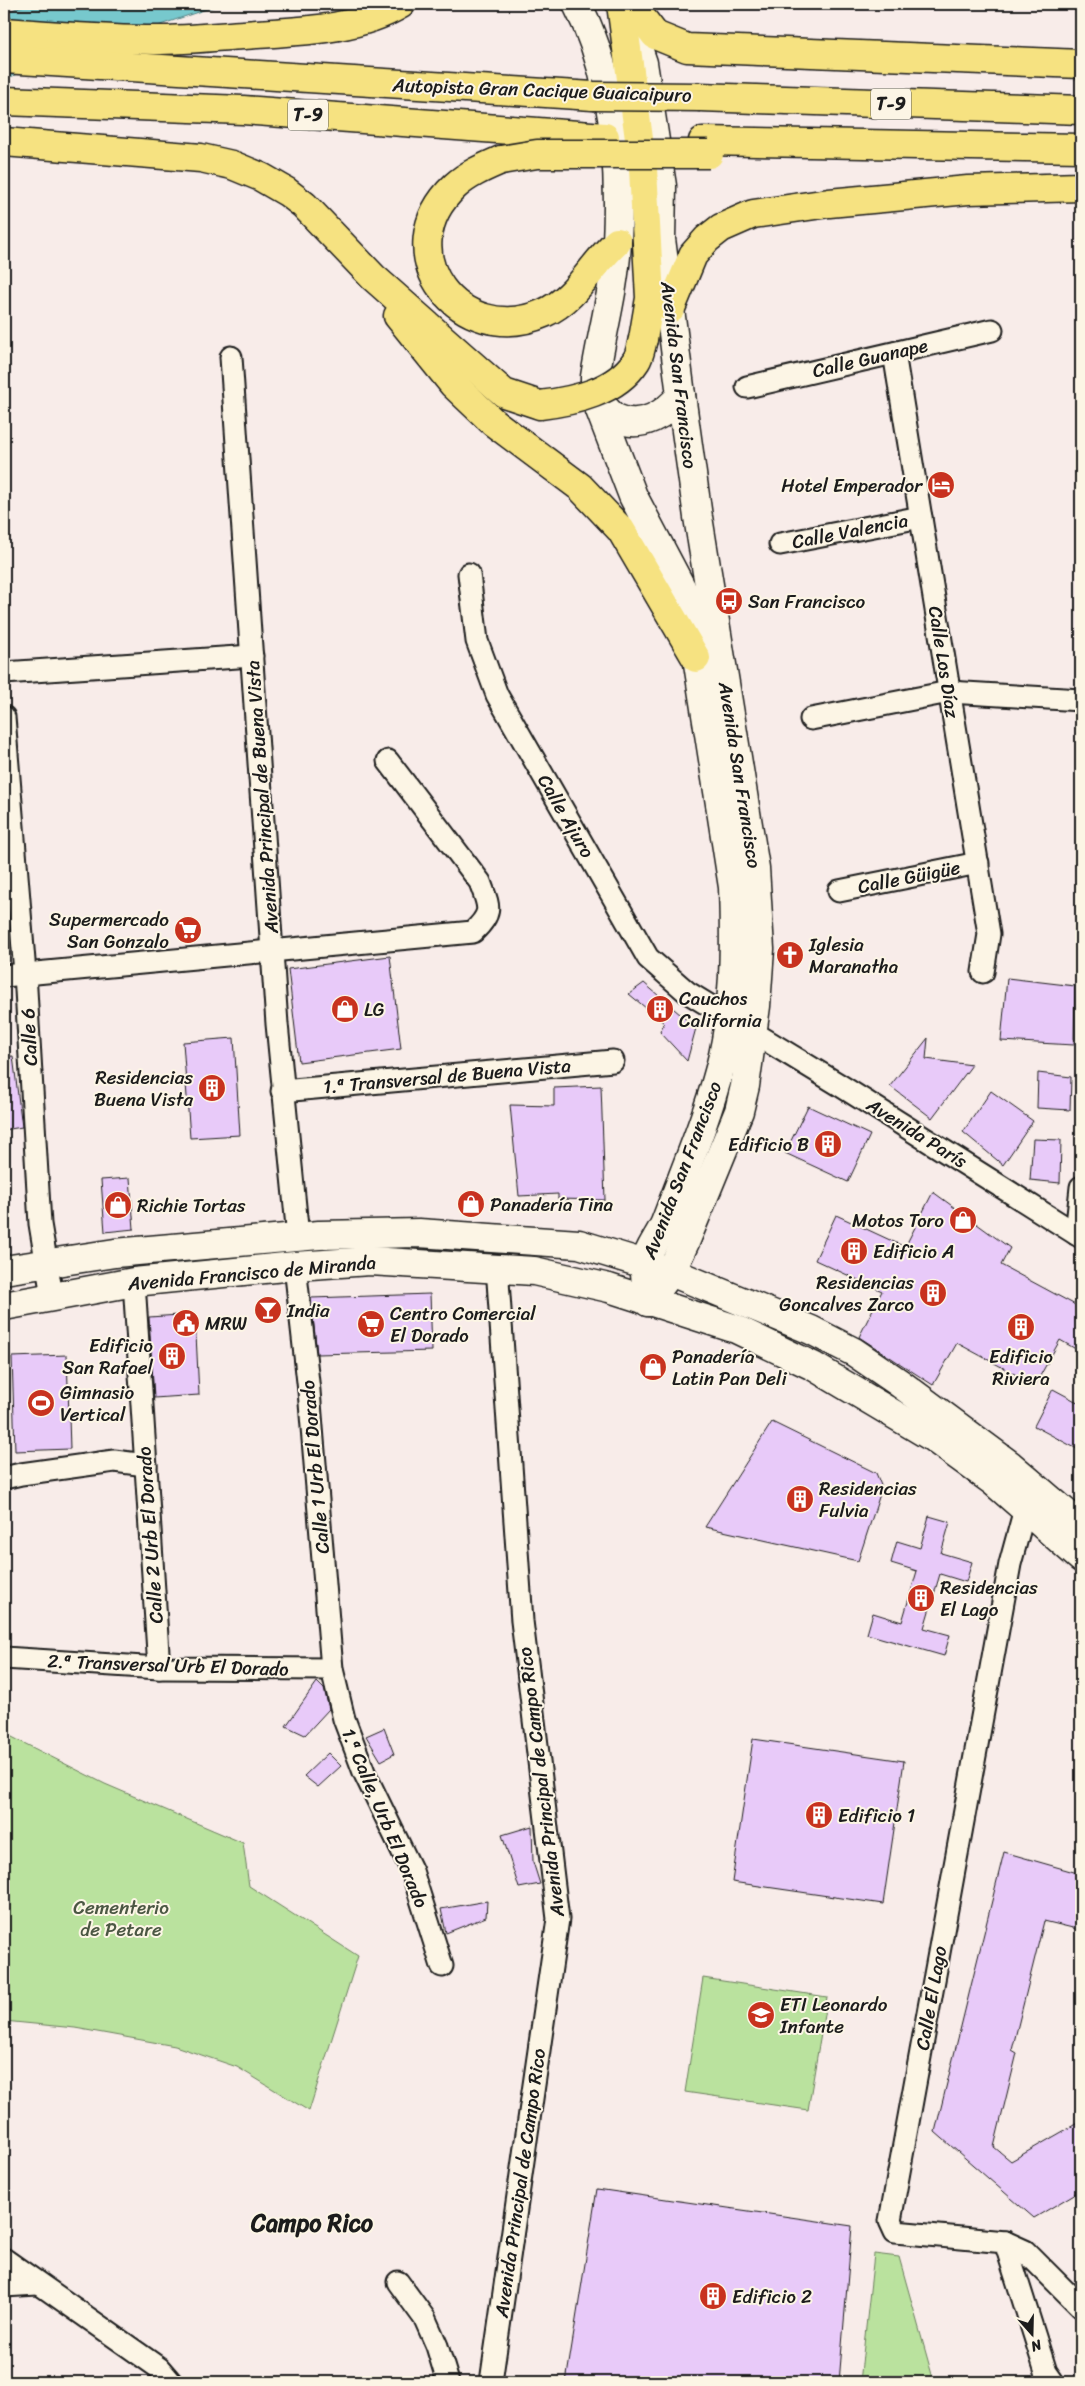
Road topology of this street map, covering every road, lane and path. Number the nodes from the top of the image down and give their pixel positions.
1 (401, 4) edge
2 (577, 4) edge
3 (621, 4) edge
4 (631, 4) edge
5 (4, 32) edge
6 (4, 59) edge
7 (1081, 64) edge
8 (7, 101) edge
9 (1081, 110) edge
10 (4, 142) edge
11 (706, 147) junction
12 (1081, 148) edge
13 (1081, 187) edge
14 (617, 242) junction
15 (373, 277) junction
16 (671, 308) junction
17 (992, 330) dead end
18 (894, 353) junction
19 (231, 357) dead end
20 (747, 387) dead end
21 (681, 395) junction
22 (595, 397) junction
23 (921, 518) junction
24 (780, 544) dead end
25 (469, 574) dead end
26 (252, 656) junction
27 (696, 658) junction
28 (4, 673) edge
29 (949, 692) junction
30 (1081, 700) edge
31 (4, 717) edge
32 (811, 719) dead end
33 (388, 761) dead end
34 (978, 863) junction
35 (839, 891) dead end
36 (271, 950) junction
37 (983, 972) dead end
38 (25, 973) junction
39 (4, 976) edge
40 (741, 1025) junction
41 (613, 1061) dead end
42 (282, 1091) junction
43 (1081, 1188) edge
44 (1079, 1236) edge
45 (298, 1237) junction
46 (645, 1263) junction
47 (45, 1264) junction
48 (295, 1266) junction
49 (497, 1267) junction
50 (4, 1270) edge
51 (671, 1272) junction
52 (134, 1282) junction
53 (52, 1296) junction
54 (648, 1302) junction
55 (4, 1306) edge
56 (146, 1465) junction
57 (4, 1478) edge
58 (1025, 1509) junction
59 (1081, 1526) edge
60 (1081, 1558) edge
61 (4, 1658) edge
62 (159, 1668) junction
63 (332, 1669) junction
64 (442, 1966) dead end
65 (1005, 2242) junction
66 (4, 2259) edge
67 (398, 2282) dead end
68 (38, 2284) junction
69 (4, 2286) edge
70 (1081, 2307) edge
71 (171, 2382) edge
72 (448, 2382) edge
73 (491, 2382) edge
74 (1053, 2382) edge

1 - 5 highway
2 - 14 street, Avenida San Francisco
3 - 15 highway, bridge
3 - 16 street, Avenida San Francisco
4 - 7 highway
6 - 9 highway, Autopista Gran Cacique Guaicaipuro / T-9, bridge
8 - 11 highway, Autopista Gran Cacique Guaicaipuro / T-9
10 - 15 highway
11 - 12 highway, Autopista Gran Cacique Guaicaipuro / T-9
11 - 14 highway, bridge
13 - 16 highway
14 - 22 street, Avenida San Francisco
15 - 27 highway
16 - 21 street, Avenida San Francisco
17 - 18 street, Calle Guanape
18 - 20 street, Calle Guanape
18 - 23 street, Calle Los Díaz
19 - 26 street, Avenida Principal de Buena Vista
21 - 22 street
21 - 40 street, Avenida San Francisco
22 - 27 street, Avenida San Francisco
23 - 24 street, Calle Valencia
23 - 29 street, Calle Los Díaz
25 - 40 street, Calle Ajuro
26 - 28 street
26 - 36 street, Avenida Principal de Buena Vista
27 - 40 street, Avenida San Francisco
29 - 30 street
29 - 32 street
29 - 34 street, Calle Los Díaz
31 - 38 street, Calle 6
33 - 36 street
34 - 35 street, Calle Güigüe
34 - 37 street, Calle Los Díaz
36 - 38 street
36 - 42 street, Avenida Principal de Buena Vista
38 - 39 street
38 - 47 street, Calle 6
40 - 44 street, Avenida París
40 - 46 street, Avenida San Francisco
40 - 51 street, Avenida San Francisco
41 - 42 street, 1.ª Transversal de Buena Vista
42 - 45 street, Avenida Principal de Buena Vista
43 - 44 street
45 - 46 street, Avenida Francisco de Miranda
45 - 47 street, Avenida Francisco de Miranda
46 - 51 street, Avenida Francisco de Miranda
46 - 54 street, Avenida San Francisco
47 - 50 street, Avenida Francisco de Miranda
47 - 53 street, Calle 6
48 - 49 street, Avenida Francisco de Miranda
48 - 52 street, Avenida Francisco de Miranda
48 - 63 street, Calle 1 Urb El Dorado
49 - 54 street, Avenida Francisco de Miranda
49 - 73 street, Avenida Principal de Campo Rico
51 - 54 street, Avenida San Francisco
51 - 59 street, Avenida Francisco de Miranda
52 - 53 street, Avenida Francisco de Miranda
52 - 56 street, Calle 2 Urb El Dorado
53 - 55 street, Avenida Francisco de Miranda
54 - 58 street, Avenida Francisco de Miranda
56 - 57 street
56 - 62 street, Calle 2 Urb El Dorado
58 - 60 street, Avenida Francisco de Miranda
58 - 65 street, Calle El Lago
61 - 62 street, 2.ª Transversal Urb El Dorado
62 - 63 street, 2.ª Transversal Urb El Dorado
63 - 64 street, 1.ª Calle, Urb El Dorado
65 - 70 street
65 - 74 street
66 - 68 street
67 - 72 street
68 - 69 street
68 - 71 street

